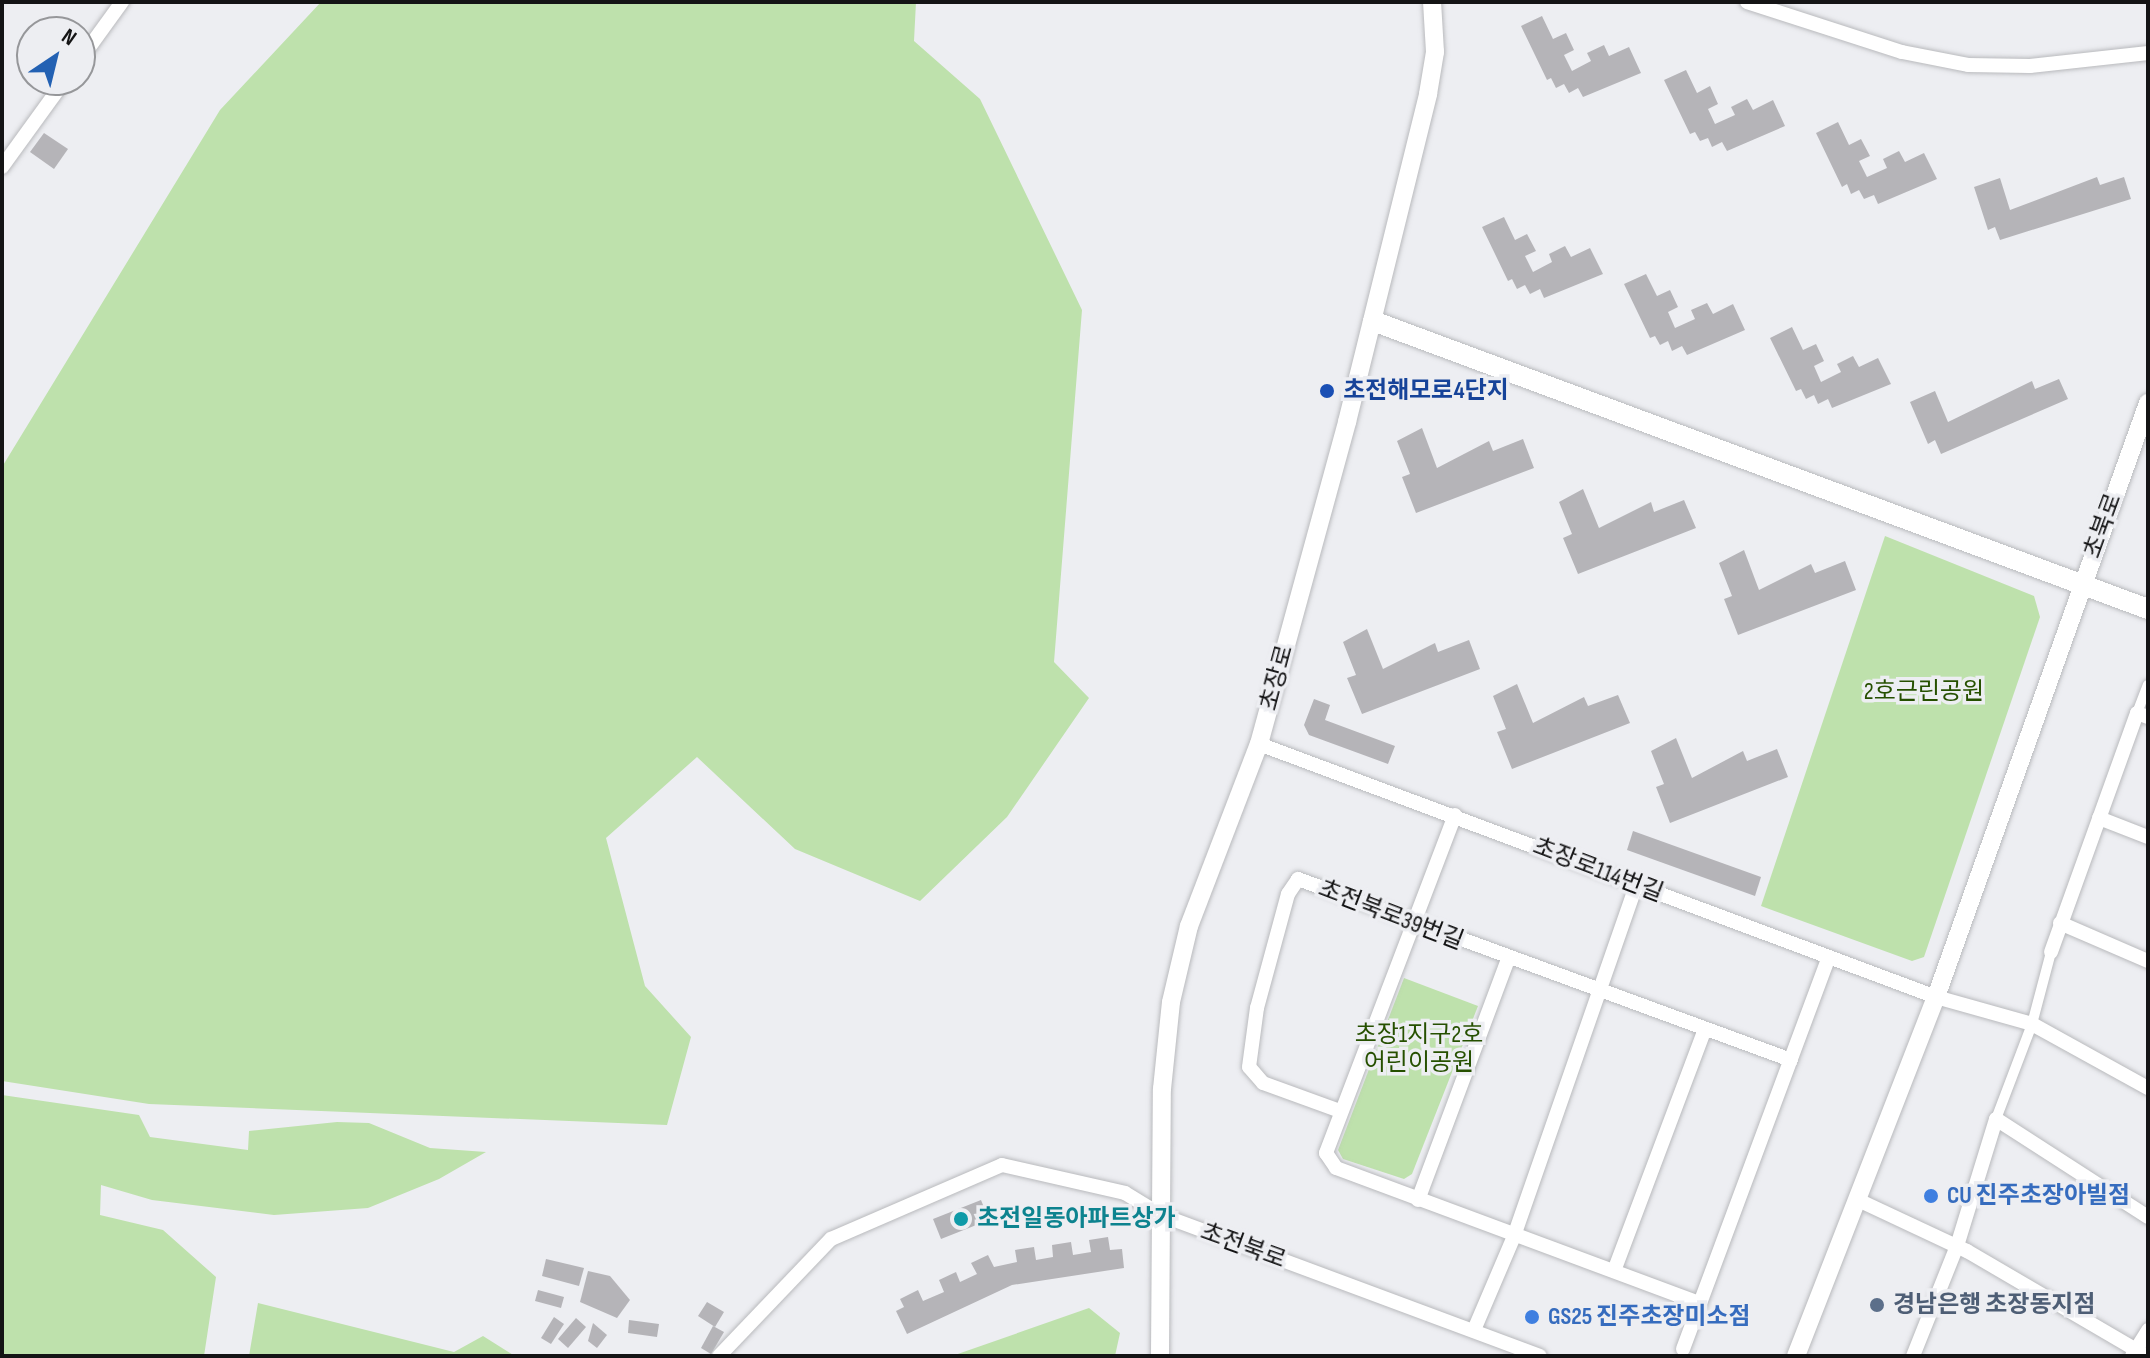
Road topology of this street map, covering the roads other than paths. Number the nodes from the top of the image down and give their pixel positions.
1 (122, 2) edge
2 (1432, 2) edge
3 (1747, 2) edge
4 (96, 38) edge
5 (2148, 53) edge
6 (53, 96) edge
7 (2, 167) edge
8 (1373, 321) junction
9 (2148, 403) edge
10 (2083, 582) junction
11 (2148, 609) edge
12 (2148, 685) edge
13 (2143, 715) edge
14 (1259, 744) junction
15 (1455, 815) junction
16 (2099, 818) junction
17 (2148, 837) edge
18 (1636, 885) junction
19 (2060, 923) junction
20 (1412, 925) junction
21 (2051, 952) joint
22 (1829, 957) junction
23 (1508, 959) junction
24 (2148, 961) edge
25 (1597, 992) junction
26 (1936, 997) junction
27 (2032, 1024) junction
28 (1704, 1031) junction
29 (1791, 1060) junction
30 (2148, 1088) edge
31 (1340, 1111) junction
32 (1996, 1119) junction
33 (1418, 1200) junction
34 (1858, 1200) junction
35 (1161, 1215) junction
36 (2148, 1217) edge
37 (1514, 1236) junction
38 (1957, 1246) junction
39 (1614, 1271) junction
40 (1699, 1303) junction
41 (1474, 1330) junction
42 (2148, 1330) edge
43 (1683, 1349) dead end
44 (2138, 1354) edge
45 (719, 1356) edge
46 (1160, 1356) edge
47 (1540, 1356) edge
48 (1796, 1356) edge
49 (1913, 1356) edge

1 - 4 street
2 - 8 street, 초장로
3 - 5 street
6 - 7 street
8 - 10 main road
8 - 14 street, 초장로
9 - 10 street, 초북로
10 - 11 main road, 초북로
10 - 26 street
12 - 13 street
13 - 16 street
14 - 15 street, 초장로114번길
14 - 35 street, 초장로
15 - 18 street, 초장로114번길
15 - 20 street
16 - 17 street
16 - 19 street
18 - 22 street, 초장로114번길
18 - 25 street
19 - 21 street
19 - 24 street
20 - 23 street, 초전북로39번길
20 - 31 street
20 - 31 street, 초전북로39번길
21 - 27 street
22 - 26 street, 초장로114번길
22 - 29 street
23 - 25 street, 초전북로39번길
23 - 33 street
25 - 28 street, 초전북로39번길
25 - 37 street
26 - 27 street, 초장로114번길
26 - 34 street
27 - 30 street, 초장로114번길
27 - 32 street
28 - 29 street, 초전북로39번길
28 - 39 street
29 - 40 street
31 - 33 street
32 - 36 street
32 - 38 street
33 - 37 street
34 - 38 street
34 - 48 street
35 - 41 street, 초전북로
35 - 45 street, 초전북로
35 - 46 street, 초장로
37 - 39 street
37 - 41 street
38 - 44 street
38 - 49 street
39 - 40 street
40 - 43 street
41 - 47 street, 초전북로
42 - 44 street

